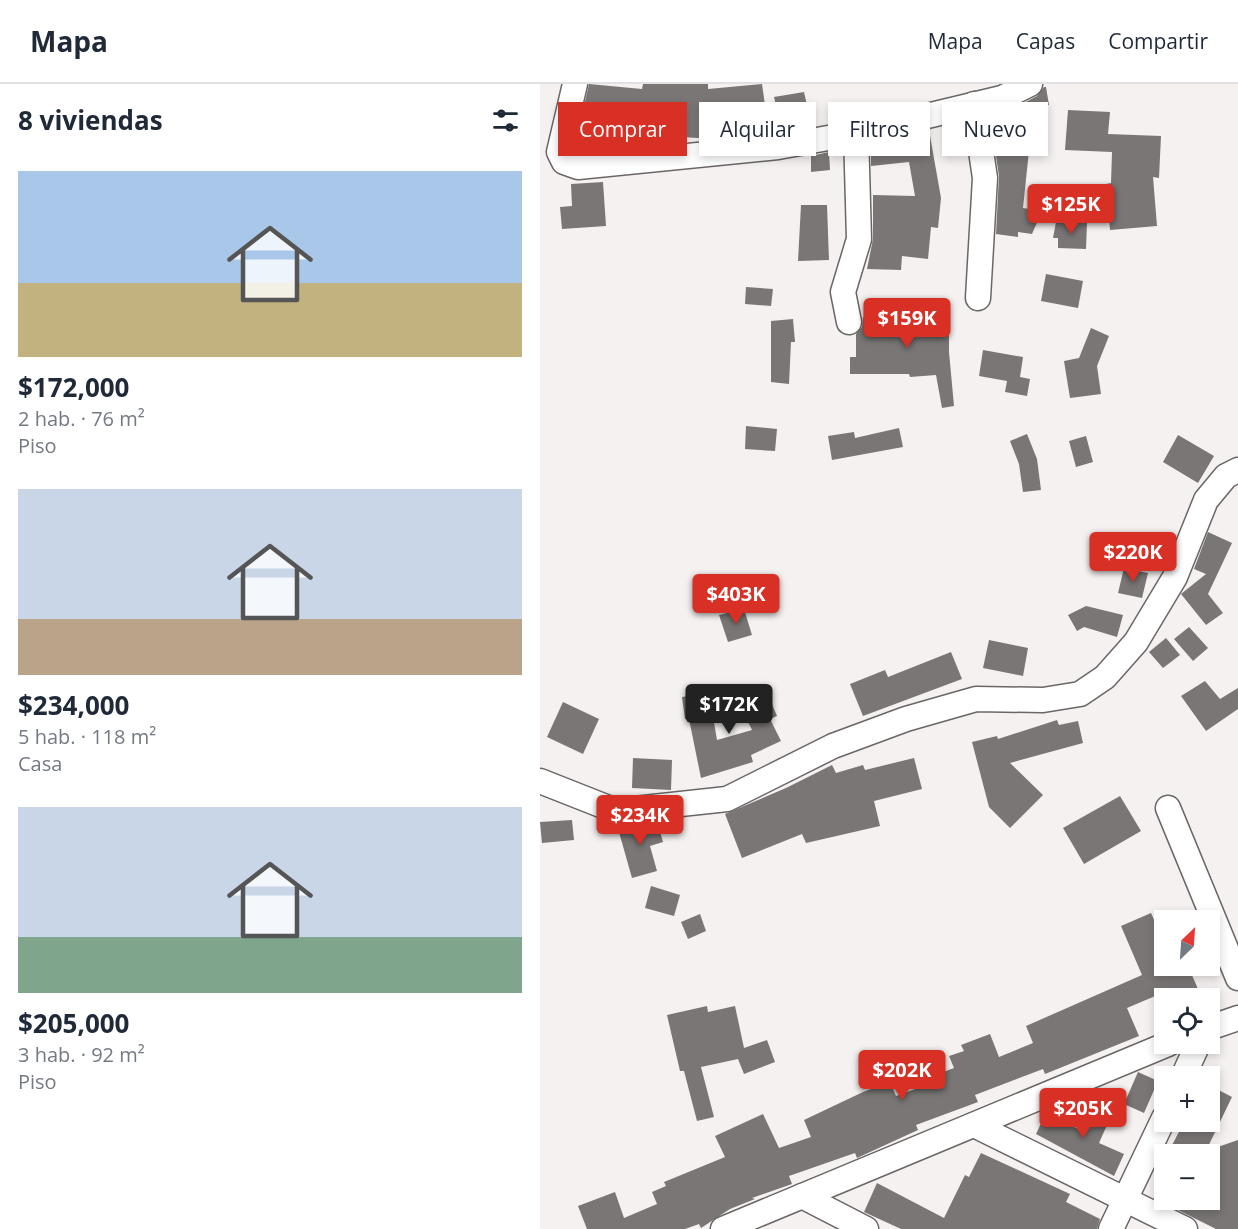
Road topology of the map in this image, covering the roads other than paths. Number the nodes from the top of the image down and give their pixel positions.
1 (575, 84) edge
2 (1030, 84) edge
3 (983, 102) edge
4 (828, 138) edge
5 (857, 156) edge
6 (982, 156) edge
7 (978, 298) dead end
8 (849, 322) dead end
9 (1238, 470) edge
10 (540, 781) edge
11 (1168, 808) dead end
12 (1238, 978) edge
13 (1154, 1050) edge
14 (974, 1125) junction
15 (1158, 1132) edge
16 (802, 1196) junction
17 (1126, 1200) junction
18 (723, 1229) edge
19 (866, 1229) edge
20 (1111, 1229) edge
21 (1185, 1229) edge

1 - 4 street
2 - 3 street
5 - 8 street
6 - 7 street
9 - 10 street
11 - 12 street
13 - 14 street
14 - 16 street
14 - 17 street
15 - 17 street
16 - 18 street
16 - 19 street
17 - 20 street
17 - 21 street

